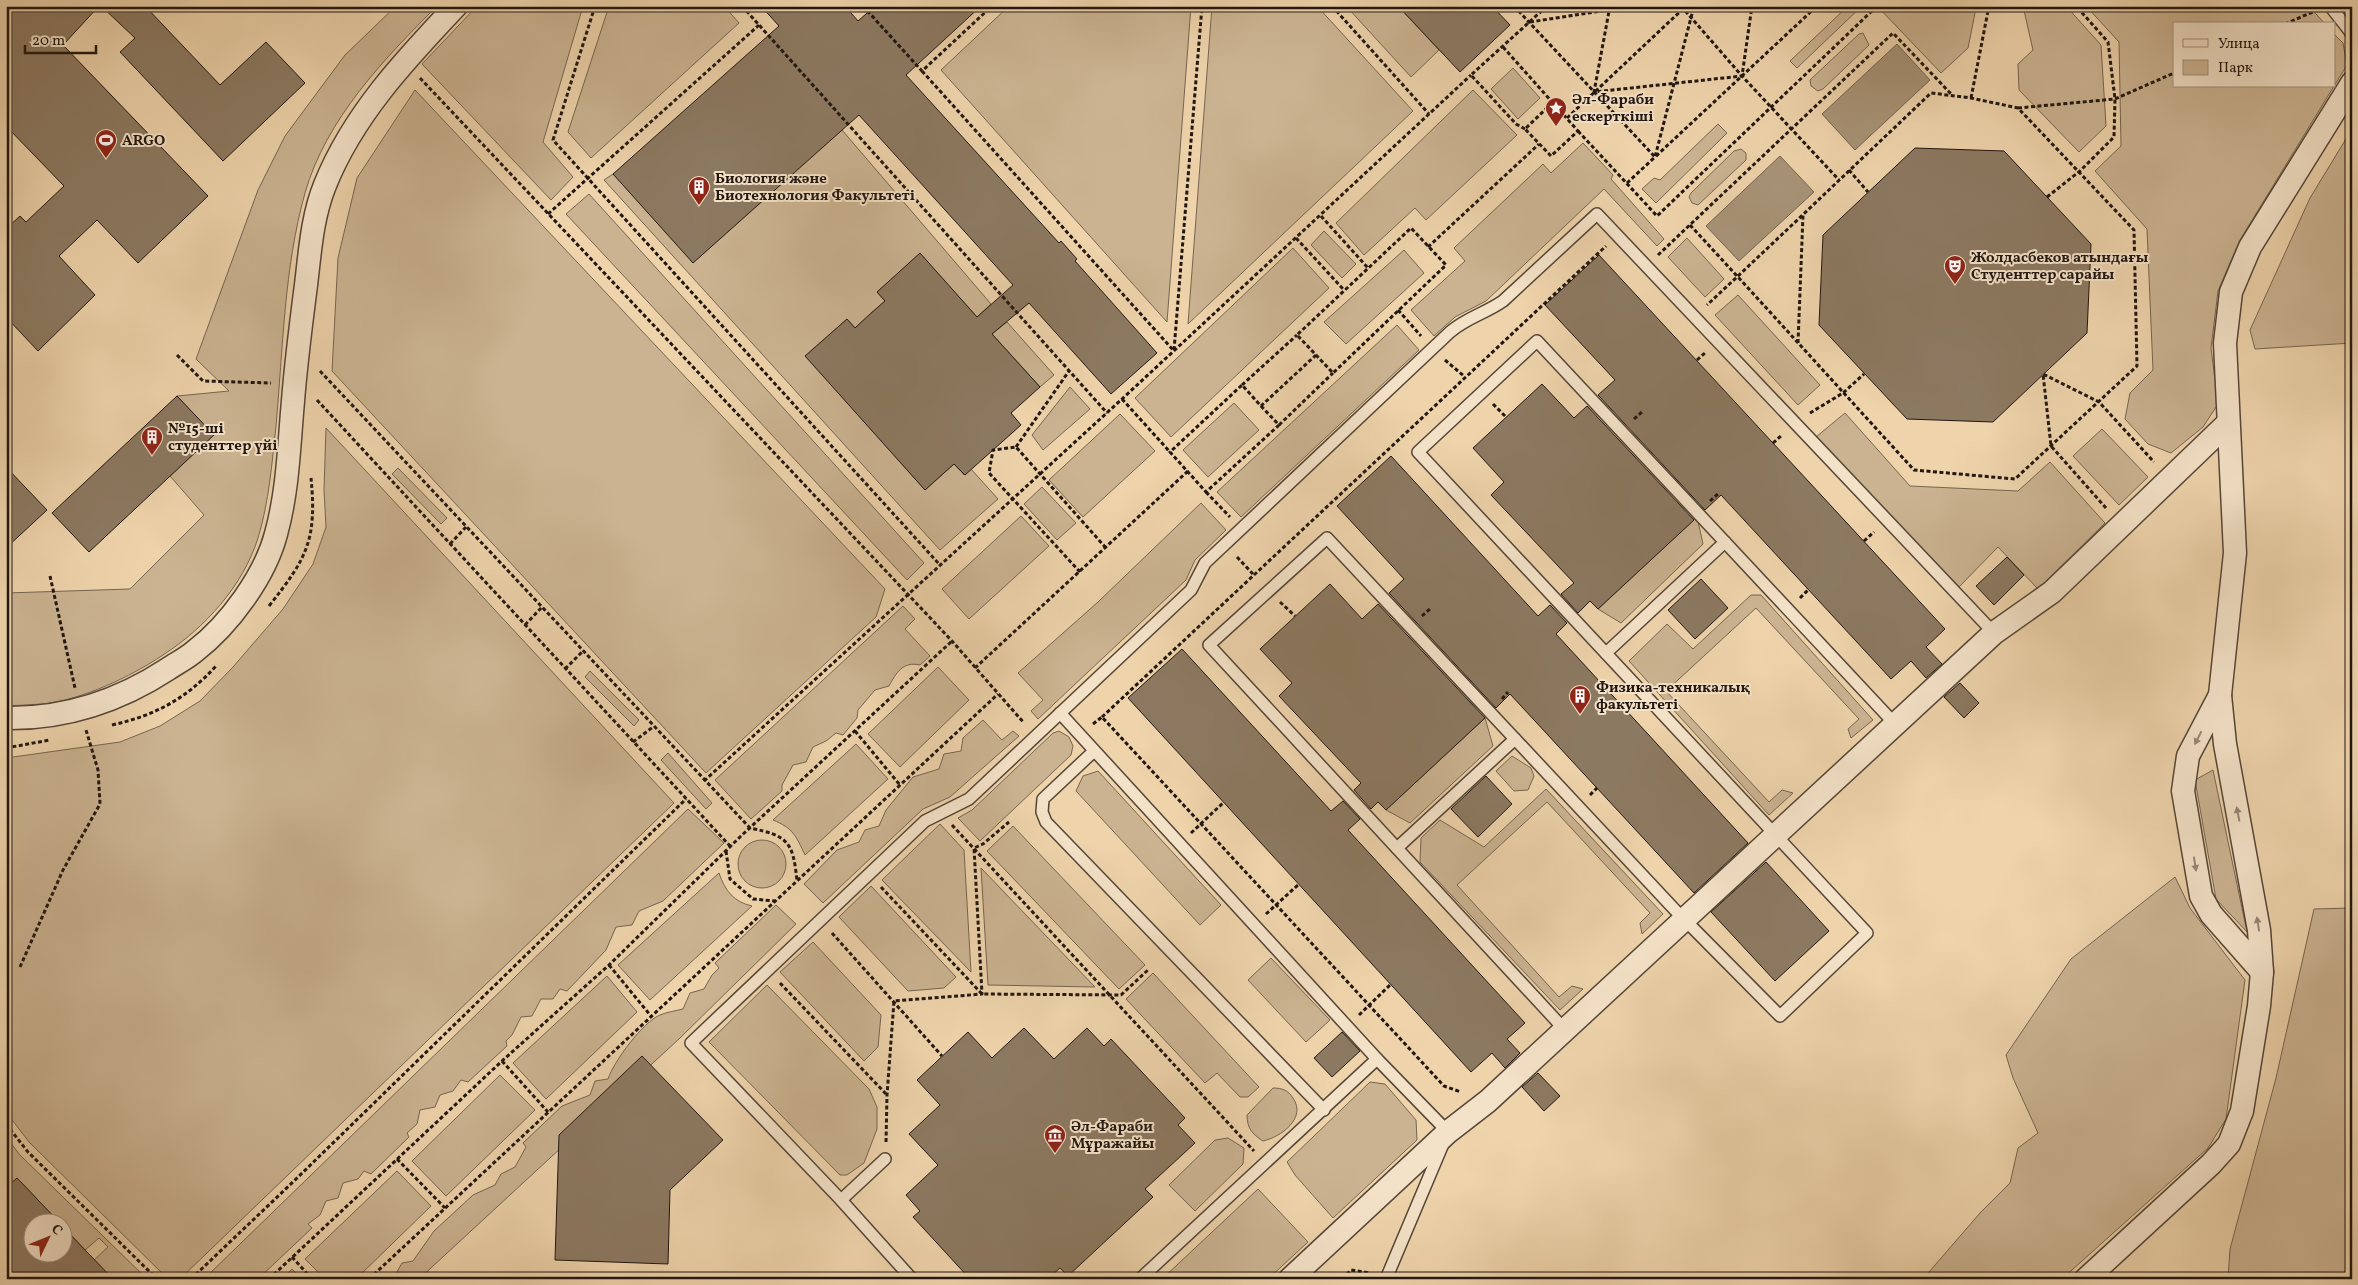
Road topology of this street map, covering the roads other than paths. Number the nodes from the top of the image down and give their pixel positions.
1 (456, 6) edge
2 (2330, 6) edge
3 (2352, 34) edge
4 (2352, 82) edge
5 (2228, 423) junction
6 (1725, 542) junction
7 (1994, 633) junction
8 (1606, 653) junction
9 (2220, 695) junction
10 (1060, 714) junction
11 (6, 718) edge
12 (1895, 724) junction
13 (1515, 739) junction
14 (1094, 751) junction
15 (1776, 834) junction
16 (1397, 848) junction
17 (1685, 919) junction
18 (2262, 972) junction
19 (1565, 1030) junction
20 (1377, 1059) junction
21 (1324, 1110) junction
22 (1448, 1132) junction
23 (885, 1159) road end
24 (841, 1200) junction
25 (1386, 1277) edge
26 (912, 1279) edge
27 (1140, 1279) edge
28 (1290, 1279) edge
29 (2086, 1279) edge

1 - 11 street
2 - 3 lane
4 - 5 street
5 - 7 street
5 - 9 street
6 - 8 lane
6 - 8 lane
6 - 12 lane
7 - 10 lane
7 - 12 street
8 - 15 lane
18 -> 9 street
9 -> 18 street
10 - 14 lane
10 - 24 lane
12 - 15 street
13 - 16 lane
13 - 16 lane
13 - 17 lane
14 - 20 lane
14 - 21 lane
15 - 17 street
15 - 17 lane
16 - 19 lane
17 - 19 street
18 - 29 street
19 - 22 street
20 - 21 lane
20 - 22 lane
21 - 27 lane
22 - 25 lane
22 - 28 street
23 - 24 lane
24 - 26 lane

